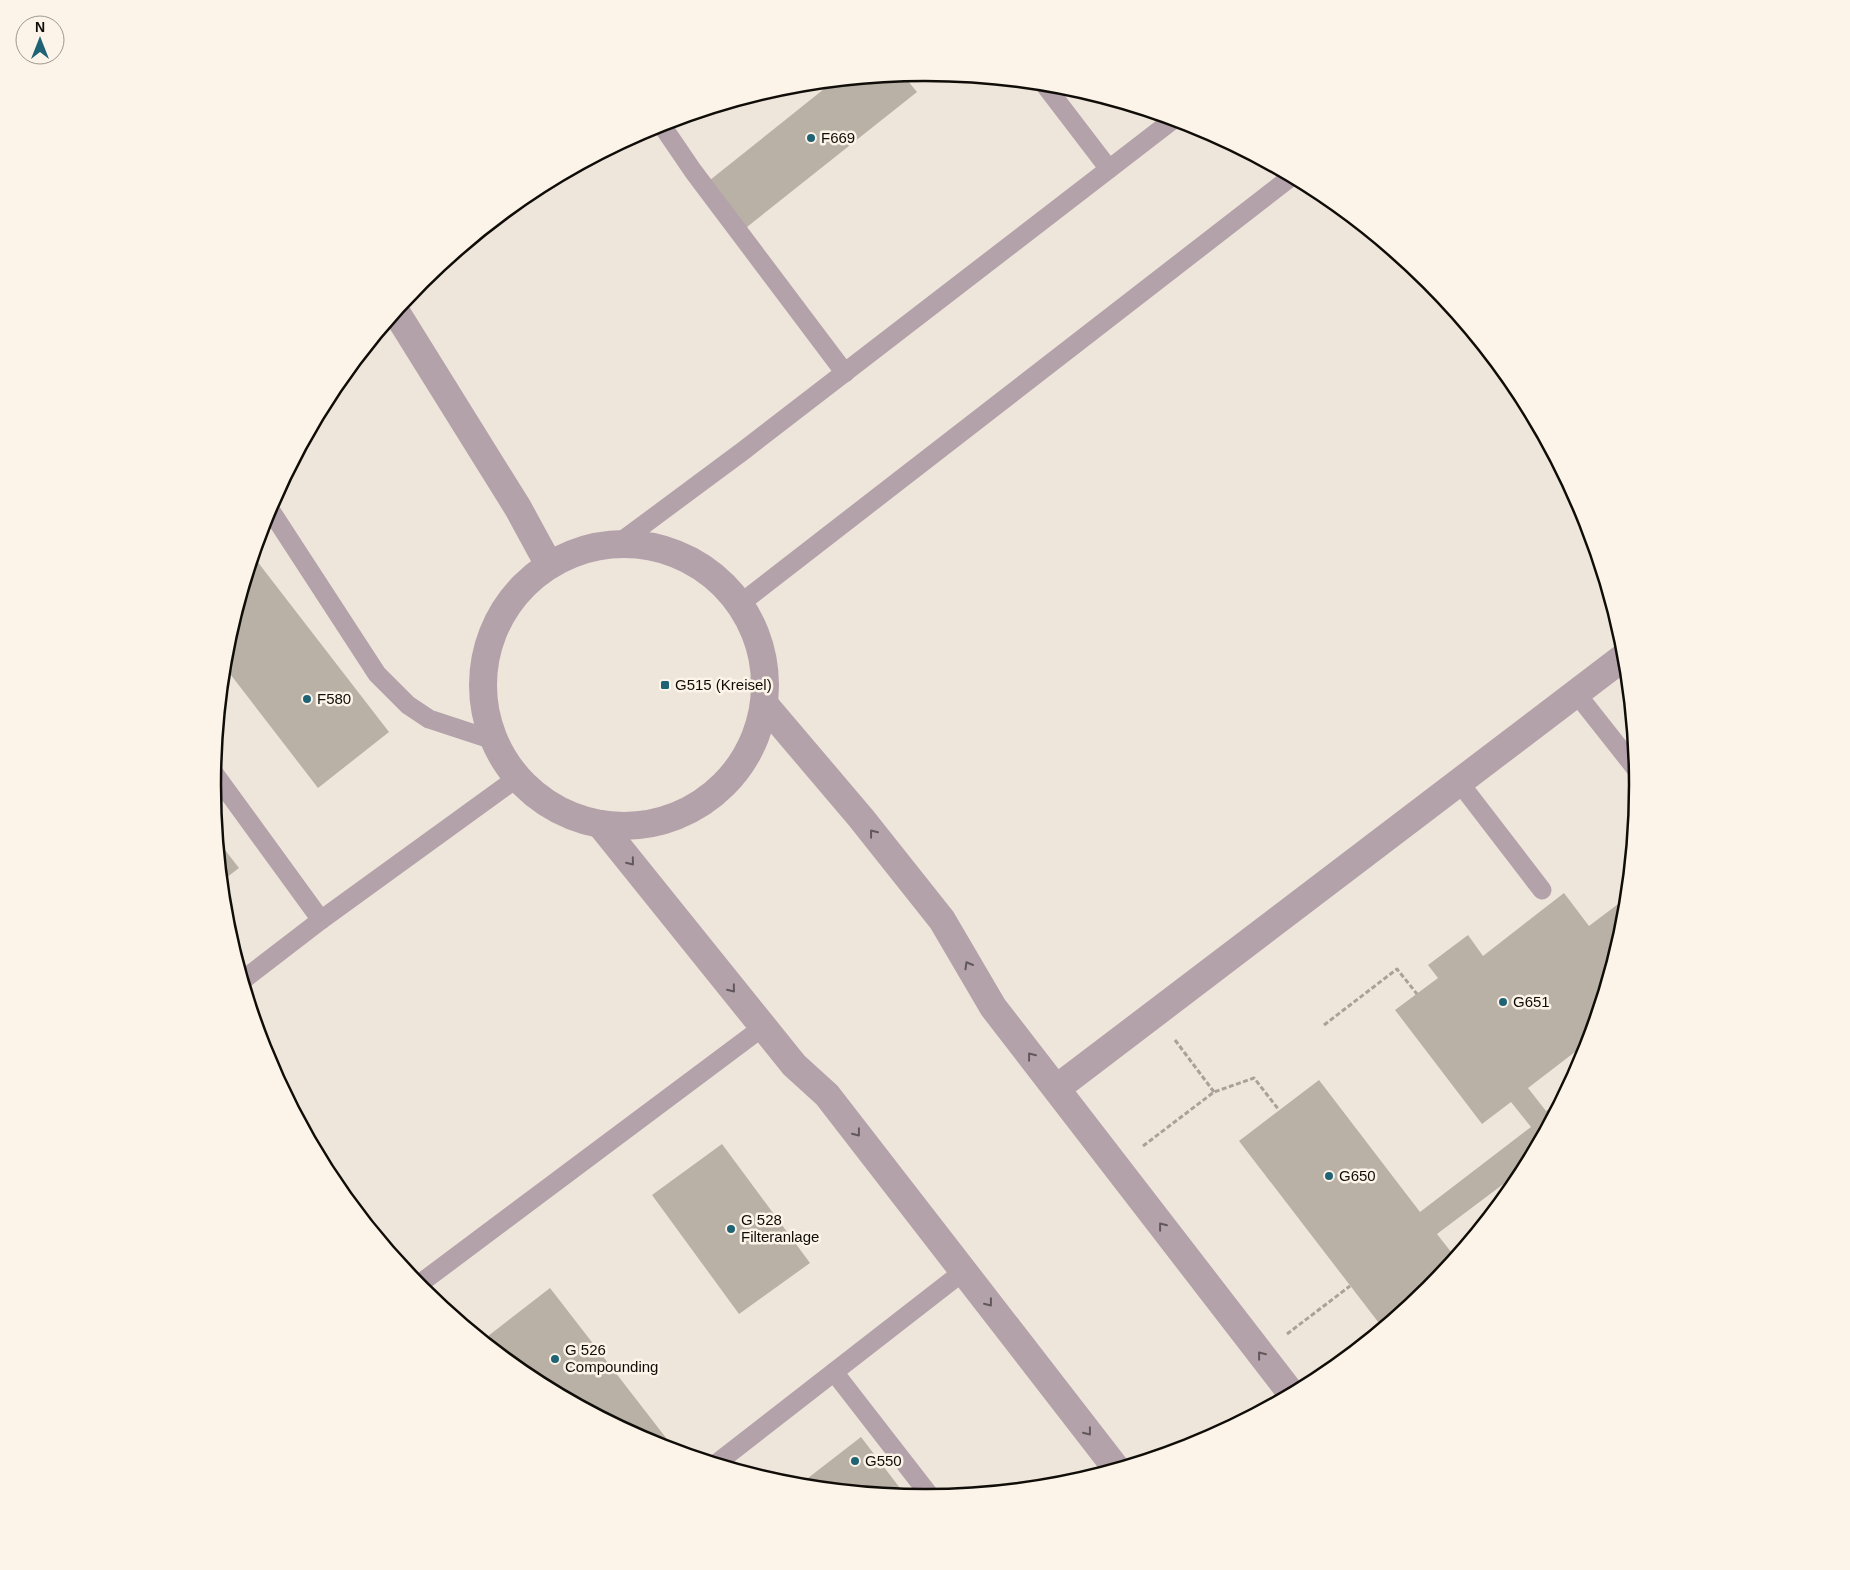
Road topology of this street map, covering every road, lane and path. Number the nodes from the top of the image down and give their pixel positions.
1 (1051, 93) edge
2 (1167, 125) edge
3 (666, 131) edge
4 (1109, 169) junction
5 (1286, 181) edge
6 (399, 317) edge
7 (845, 373) junction
8 (275, 517) edge
9 (619, 543) junction
10 (549, 565) junction
11 (741, 603) junction
12 (1617, 662) edge
13 (1576, 693) junction
14 (765, 705) junction
15 (493, 740) junction
16 (1628, 759) edge
17 (517, 778) junction
18 (1459, 782) junction
19 (221, 783) edge
20 (600, 824) junction
21 (1542, 890) dead end
22 (321, 920) junction
23 (248, 976) edge
24 (1417, 994) dead end
25 (1324, 1026) dead end
26 (763, 1027) junction
27 (1187, 1056) dead end
28 (1056, 1088) junction
29 (1214, 1092) junction
30 (1279, 1110) dead end
31 (1116, 1166) junction
32 (964, 1271) junction
33 (425, 1281) edge
34 (1350, 1286) dead end
35 (1261, 1354) junction
36 (834, 1372) junction
37 (1287, 1388) edge
38 (723, 1459) edge
39 (1112, 1463) edge
40 (925, 1489) edge

1 - 4 lane
2 - 4 lane
3 - 7 lane
4 - 7 lane
5 - 11 lane
6 - 10 street
7 - 9 lane
8 - 15 lane
9 - 10 street
9 - 11 street
10 - 15 street
11 - 14 street
12 - 13 street
13 - 16 lane
13 - 18 street
14 - 20 street
28 -> 14 street
15 - 17 street
17 - 20 street
17 - 22 lane
18 - 21 lane
18 - 28 street
19 - 22 lane
20 -> 26 street
22 - 23 lane
24 - 25 path
26 -> 32 street
26 - 33 lane
27 - 29 path
28 - 31 street
29 - 30 path
29 - 31 path
35 -> 31 street
32 - 36 lane
32 -> 39 street
34 - 35 path
37 -> 35 street
36 - 38 lane
36 - 40 lane

